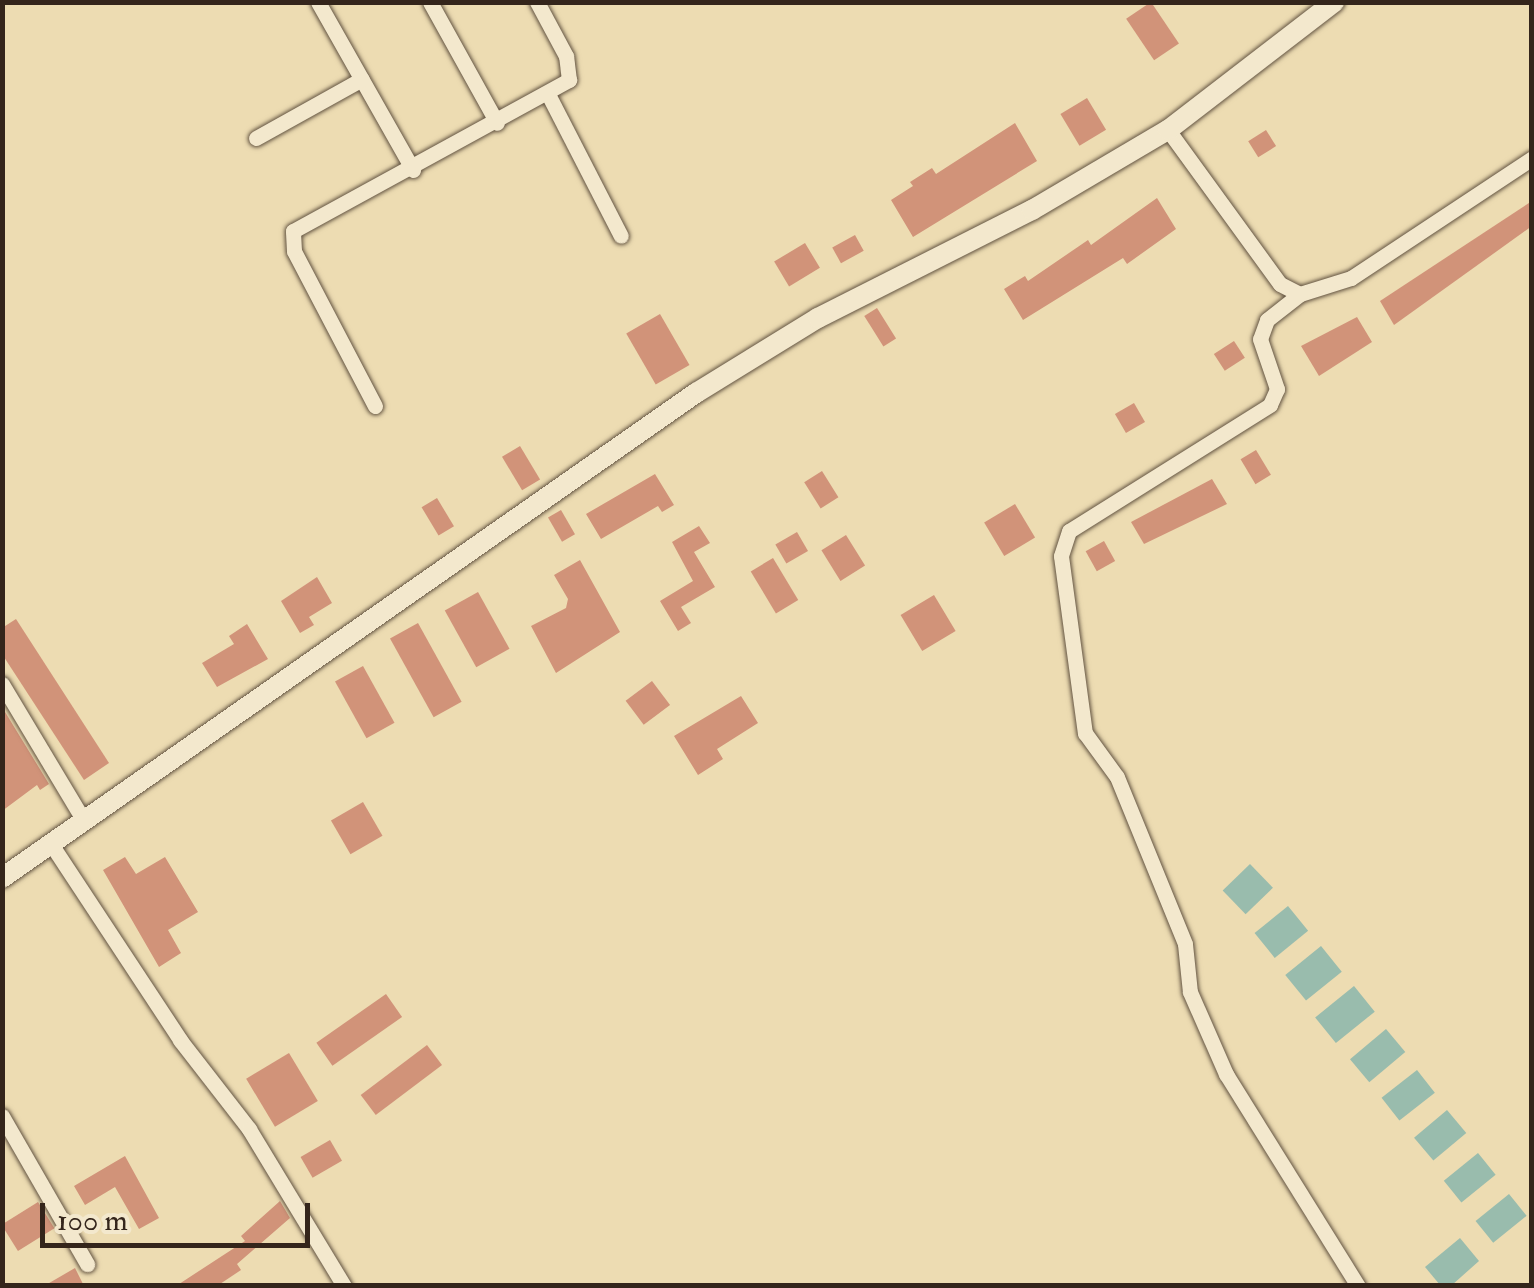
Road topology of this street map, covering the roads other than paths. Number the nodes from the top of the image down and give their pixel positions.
1 (318, 2) edge
2 (430, 2) edge
3 (538, 2) edge
4 (1334, 2) edge
5 (362, 79) junction
6 (549, 96) junction
7 (498, 123) junction
8 (1168, 130) junction
9 (256, 138) dead end
10 (1532, 158) edge
11 (413, 170) junction
12 (621, 236) dead end
13 (1300, 294) junction
14 (375, 406) dead end
15 (2, 684) edge
16 (84, 821) junction
17 (51, 844) junction
18 (2, 878) edge
19 (2, 1116) edge
20 (87, 1264) dead end
21 (344, 1286) edge
22 (1358, 1286) edge

1 - 5 street
2 - 7 street
3 - 6 street
4 - 8 street
5 - 9 street
5 - 11 street
6 - 7 street
6 - 12 street
7 - 11 street
8 - 13 street
8 - 16 street
10 - 13 street
11 - 14 street
13 - 22 street
15 - 16 street
16 - 17 street
17 - 18 street
17 - 21 street
19 - 20 street

